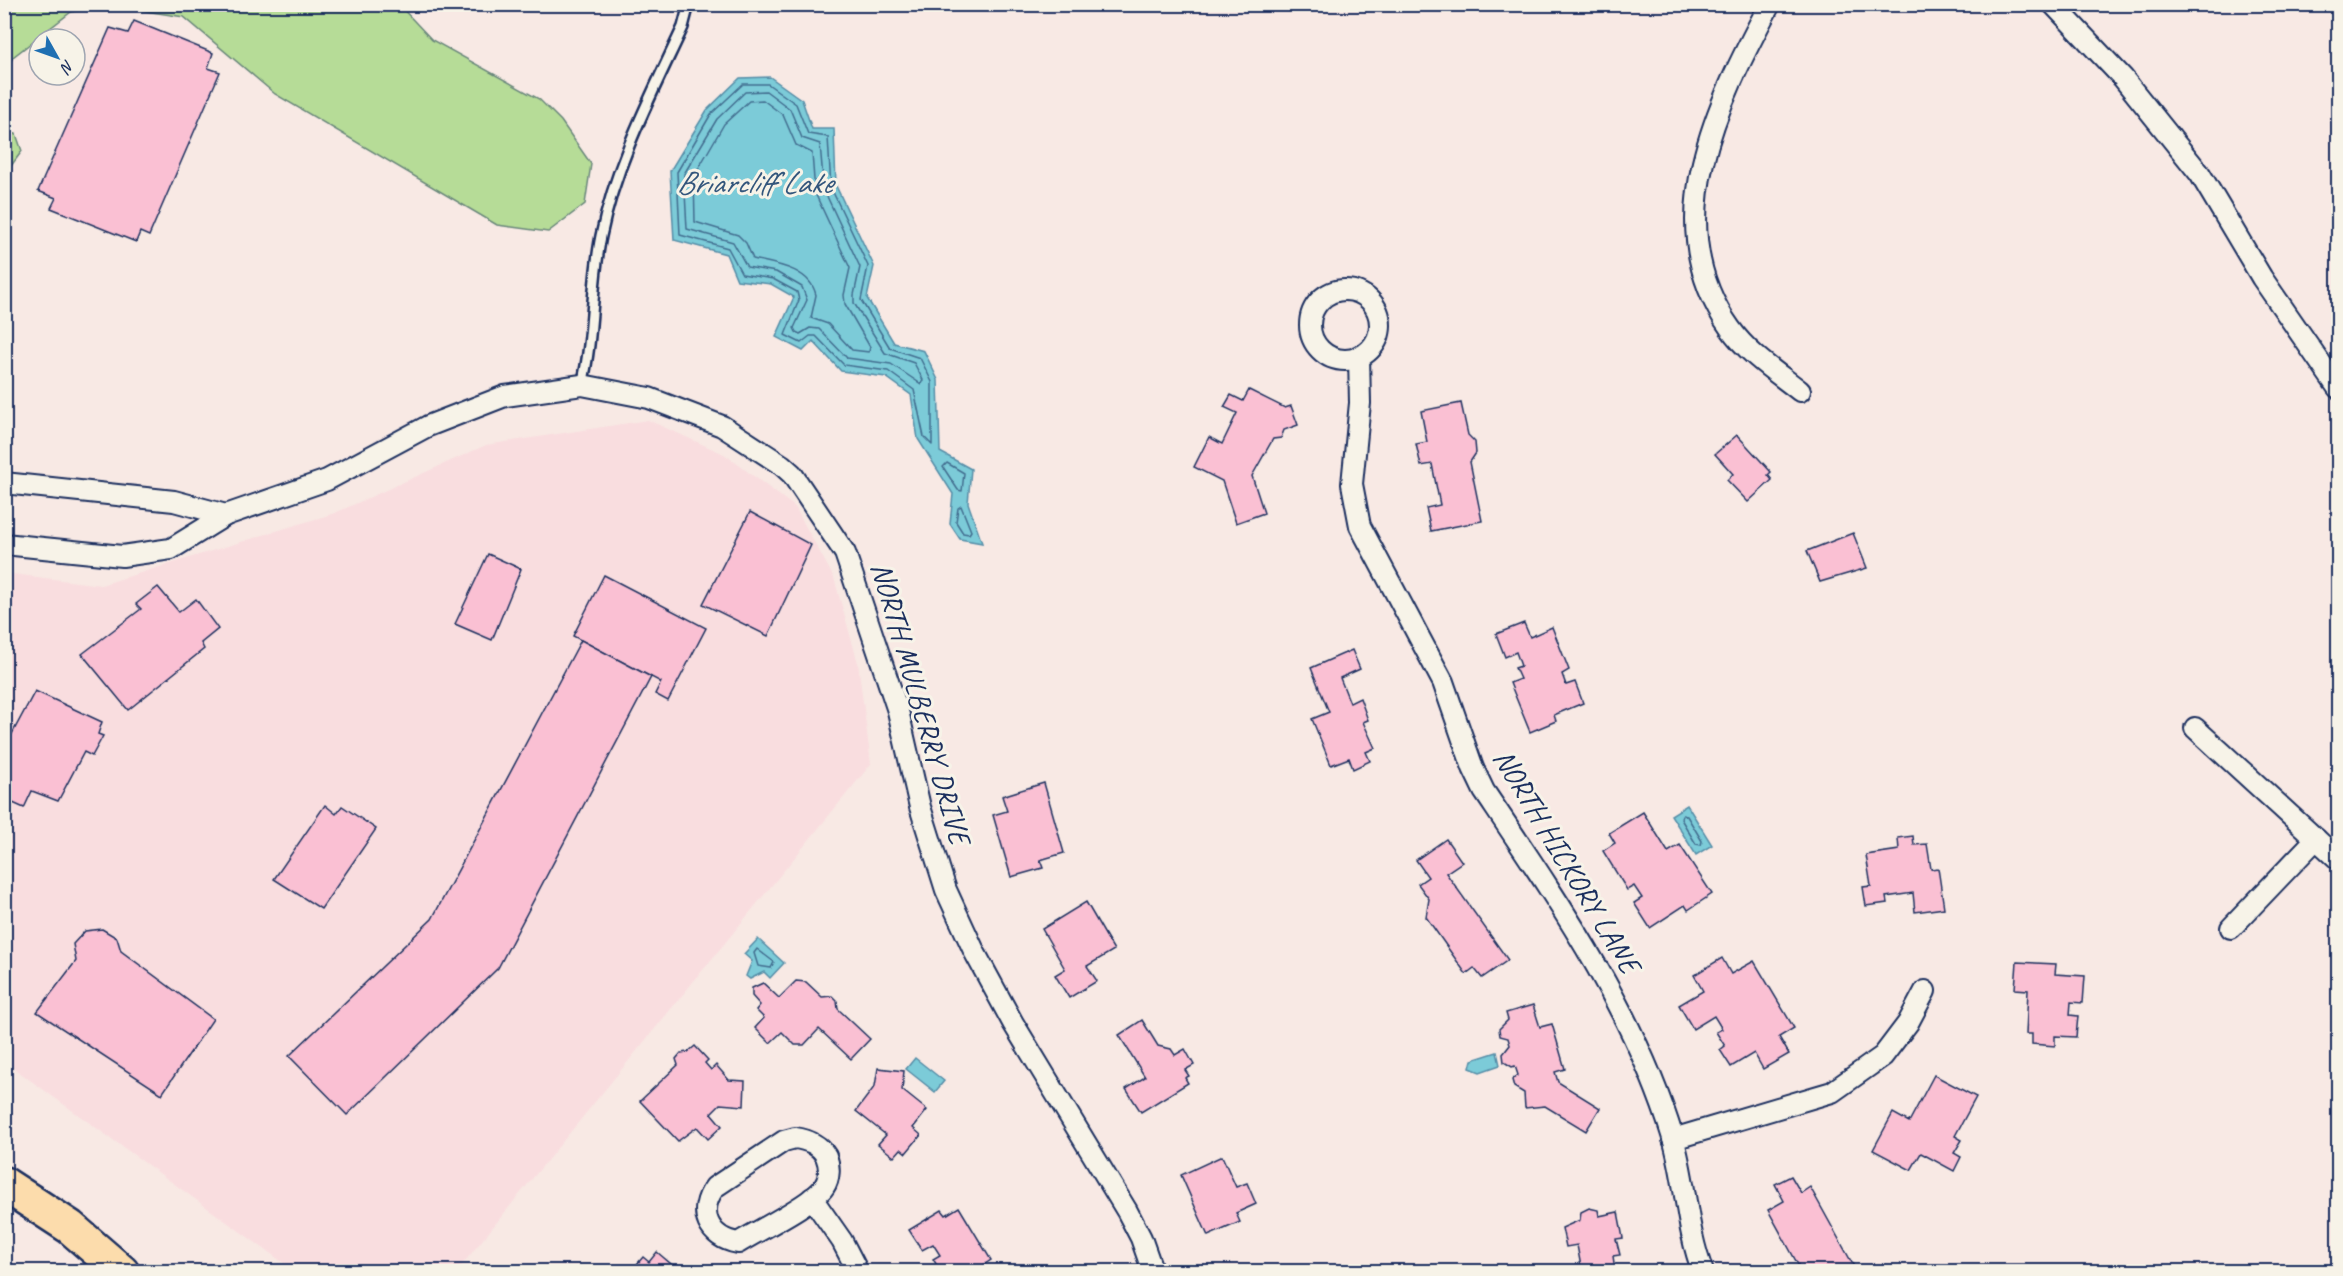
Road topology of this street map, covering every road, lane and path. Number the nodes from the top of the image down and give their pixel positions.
1 (689, 4) edge
2 (1770, 4) edge
3 (2054, 4) edge
4 (1359, 356) dead end
5 (582, 386) junction
6 (2338, 388) edge
7 (1800, 392) dead end
8 (4, 483) edge
9 (226, 515) junction
10 (4, 544) edge
11 (2195, 728) dead end
12 (2316, 839) junction
13 (2338, 859) edge
14 (2231, 928) dead end
15 (1924, 991) dead end
16 (1673, 1139) junction
17 (4, 1184) edge
18 (812, 1198) junction
19 (1699, 1269) edge
20 (122, 1272) edge
21 (858, 1272) edge
22 (1153, 1272) edge

1 - 5 lane
2 - 7 street
3 - 6 street
4 - 16 street, NORTH HICKORY LANE
5 - 9 street, NORTH MULBERRY DRIVE
5 - 22 street, NORTH MULBERRY DRIVE
8 - 9 street
9 - 10 street, NORTH MULBERRY DRIVE
11 - 12 street
12 - 13 street
12 - 14 street
15 - 16 street
16 - 19 street, NORTH HICKORY LANE
17 - 20 highway
18 - 18 street
18 - 21 street

